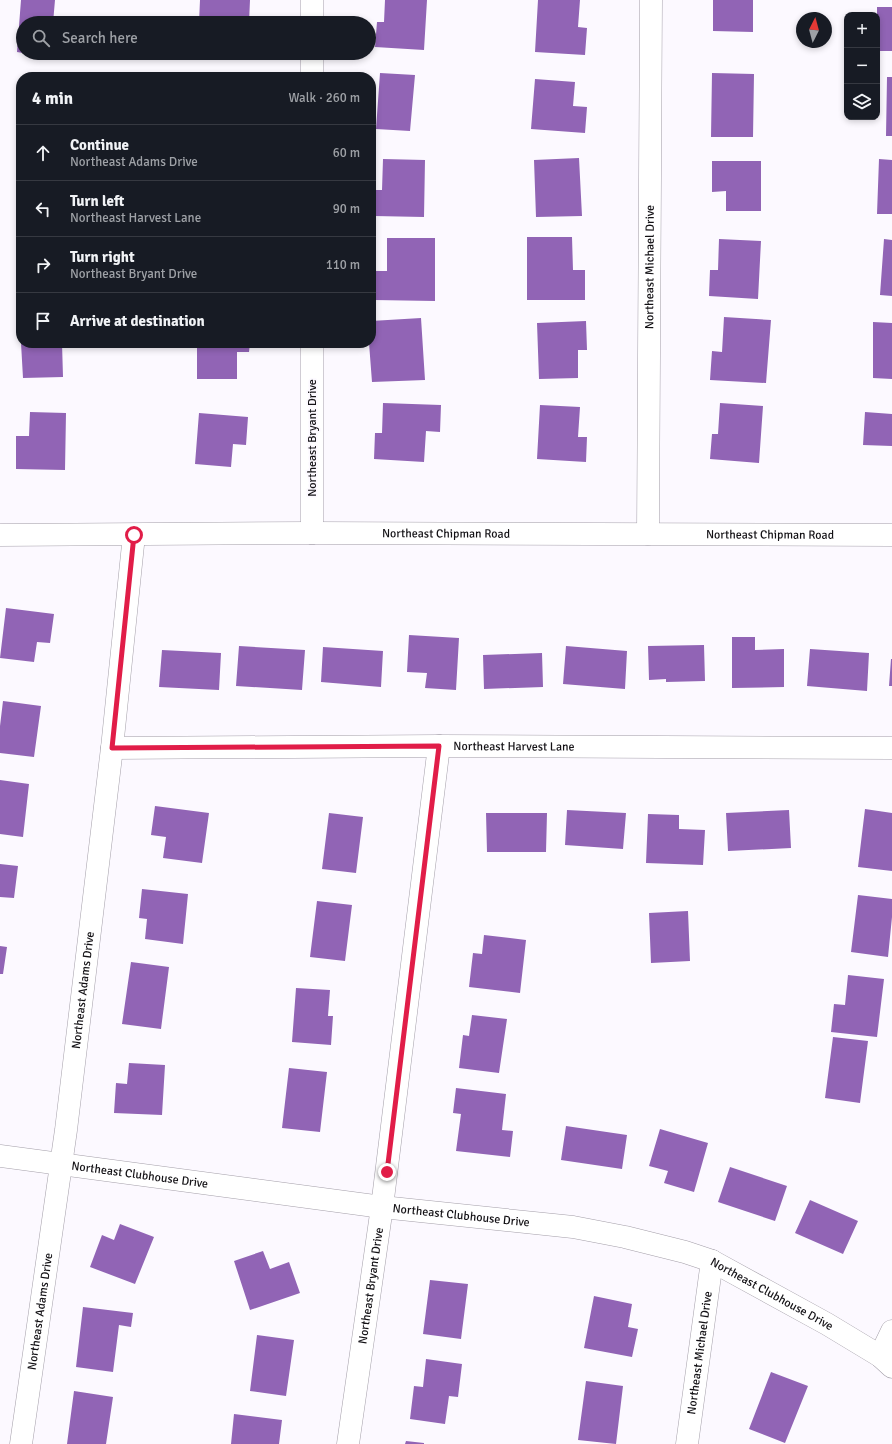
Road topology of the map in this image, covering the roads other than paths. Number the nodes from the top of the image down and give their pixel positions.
1 (312, 0) edge
2 (651, 0) edge
3 (312, 16) edge
4 (312, 60) edge
5 (312, 72) edge
6 (312, 348) edge
7 (312, 533) junction
8 (648, 534) junction
9 (134, 535) junction
10 (892, 535) edge
11 (0, 536) edge
12 (439, 746) junction
13 (112, 748) junction
14 (892, 748) edge
15 (0, 1156) edge
16 (62, 1164) junction
17 (382, 1207) junction
18 (712, 1261) junction
19 (892, 1331) edge
20 (886, 1361) edge
21 (21, 1444) edge
22 (348, 1444) edge
23 (687, 1444) edge

1 - 3 street
2 - 8 street, Northeast Michael Drive
4 - 5 street
6 - 7 street, Northeast Bryant Drive
7 - 8 street, Northeast Chipman Road
7 - 9 street, Northeast Chipman Road
8 - 10 street, Northeast Chipman Road
9 - 11 street, Northeast Chipman Road
9 - 13 street, Northeast Adams Drive
12 - 13 street, Northeast Harvest Lane
12 - 14 street, Northeast Harvest Lane
12 - 17 street, Northeast Bryant Drive
13 - 16 street, Northeast Adams Drive
15 - 16 street, Northeast Clubhouse Drive
16 - 17 street, Northeast Clubhouse Drive
16 - 21 street, Northeast Adams Drive
17 - 18 street, Northeast Clubhouse Drive
17 - 22 street, Northeast Bryant Drive
18 - 20 street, Northeast Clubhouse Drive
18 - 23 street, Northeast Michael Drive
19 - 20 street

